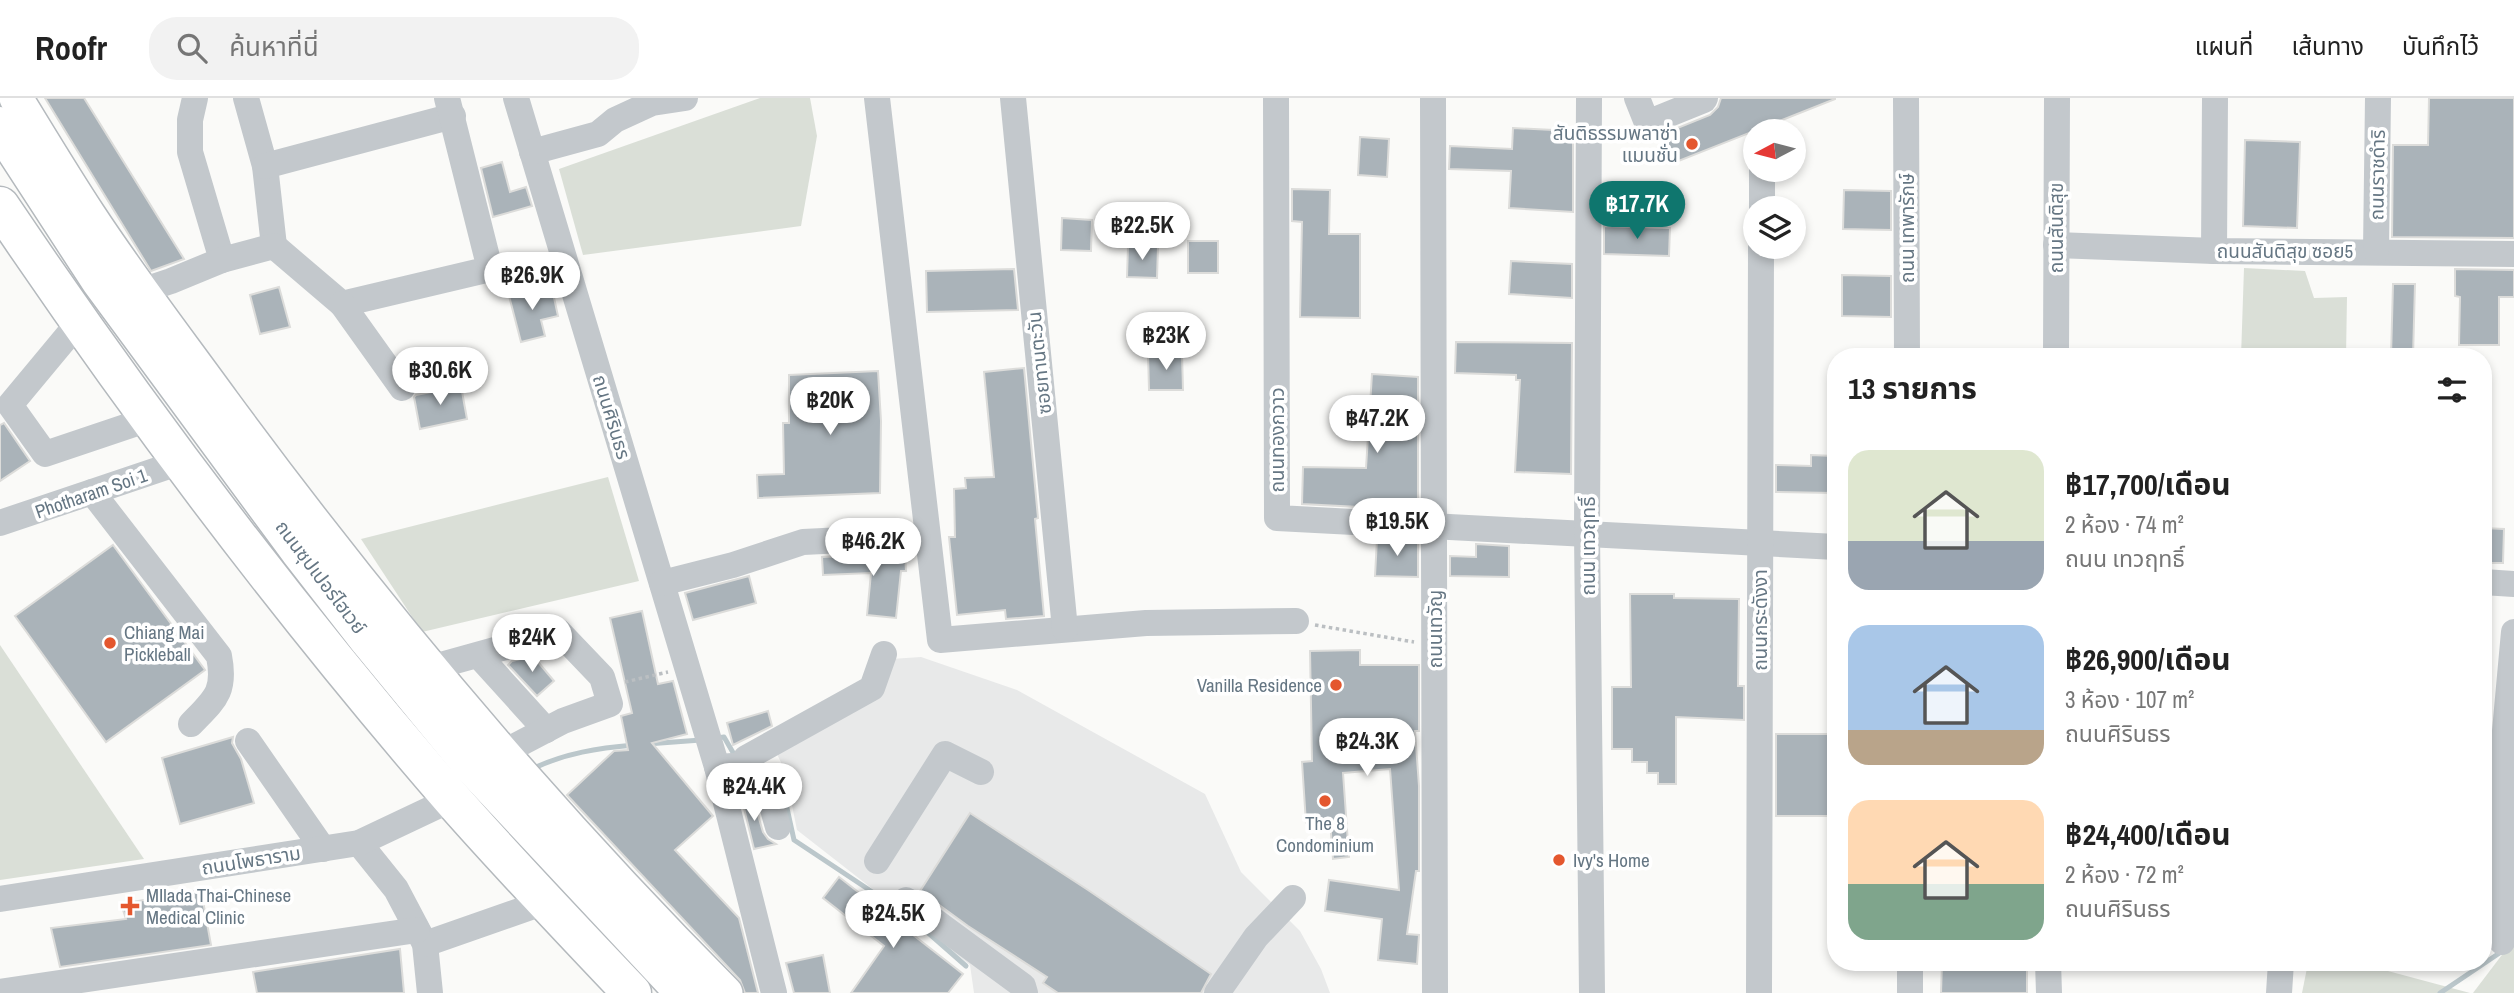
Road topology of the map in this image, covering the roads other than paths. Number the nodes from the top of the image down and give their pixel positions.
1 (16, 98) edge
2 (195, 98) edge
3 (246, 98) edge
4 (516, 98) edge
5 (685, 98) edge
6 (877, 98) edge
7 (1013, 98) edge
8 (1276, 98) edge
9 (1433, 98) edge
10 (1589, 98) edge
11 (1637, 98) edge
12 (1705, 98) edge
13 (1906, 98) edge
14 (2057, 98) edge
15 (2215, 98) edge
16 (2378, 98) edge
17 (450, 107) edge
18 (0, 126) edge
19 (532, 152) junction
20 (265, 166) junction
21 (0, 206) edge
22 (2056, 245) junction
23 (274, 246) junction
24 (2214, 251) junction
25 (2376, 251) junction
26 (2514, 254) edge
27 (1762, 259) edge
28 (222, 260) junction
29 (141, 291) junction
30 (342, 304) junction
31 (79, 322) junction
32 (1907, 348) edge
33 (2056, 348) edge
34 (402, 388) dead end
35 (149, 419) junction
36 (181, 462) junction
37 (283, 484) junction
38 (92, 492) junction
39 (0, 523) edge
40 (1435, 525) junction
41 (1587, 533) junction
42 (904, 537) dead end
43 (1760, 542) junction
44 (1827, 546) edge
45 (299, 550) junction
46 (662, 583) junction
47 (2492, 583) edge
48 (2514, 584) edge
49 (1296, 621) road end
50 (1065, 629) junction
51 (2514, 632) edge
52 (884, 654) dead end
53 (479, 656) junction
54 (430, 668) junction
55 (191, 724) dead end
56 (546, 730) junction
57 (248, 741) dead end
58 (505, 751) junction
59 (713, 753) junction
60 (746, 758) dead end
61 (981, 772) dead end
62 (452, 799) junction
63 (778, 827) dead end
64 (359, 843) junction
65 (323, 849) junction
66 (877, 860) dead end
67 (2493, 885) edge
68 (1293, 898) dead end
69 (0, 899) edge
70 (906, 900) dead end
71 (545, 902) junction
72 (421, 937) junction
73 (2502, 942) dead end
74 (1910, 971) edge
75 (2048, 971) edge
76 (2280, 971) edge
77 (1231, 987) edge
78 (0, 992) edge
79 (430, 993) edge
80 (632, 993) edge
81 (685, 993) edge
82 (726, 993) edge
83 (774, 993) edge
84 (1025, 993) edge
85 (1435, 993) edge
86 (1592, 993) edge
87 (1759, 993) edge
88 (1910, 993) edge
89 (2049, 993) edge
90 (2279, 993) edge

1 - 29 main road
2 - 28 street
3 - 20 street
4 - 19 street, ถนนศิรินธร
5 - 19 street
6 - 50 street
7 - 50 street, ซอยทานตะวัน
8 - 40 street, ถนนทองกวาว
9 - 40 street, ถนนเทวัญ
10 - 41 street, ถนน เทวฤทธิ์
11 - 12 street
13 - 32 street, ถนน เทพารักษ์
14 - 22 street, ถนนสันติสุข
15 - 24 street
16 - 25 street, ถนนราชดำริ
17 - 20 street
17 - 30 street
18 - 45 highway, ถนนซุปเปอร์ไฮเวย์
19 - 46 street, ถนนศิรินธร
20 - 23 street
21 - 31 highway, ถนนซุปเปอร์ไฮเวย์
22 - 24 street, ถนนสันติสุข ซอย5
22 - 33 street, ถนนสันติสุข
23 - 28 street
23 - 30 street
24 - 25 street, ถนนสันติสุข ซอย5
25 - 26 street, ถนนสันติสุข ซอย5
27 - 43 street, ถนนกระดังงา
28 - 29 street
29 - 37 main road
30 - 34 street
31 - 35 highway, ถนนซุปเปอร์ไฮเวย์
31 - 35 street
35 - 36 highway, ถนนซุปเปอร์ไฮเวย์
36 - 38 street, Photharam Soi 1
36 - 62 highway, ถนนซุปเปอร์ไฮเวย์
37 - 45 highway
37 - 54 main road
38 - 39 street, Photharam Soi 1
38 - 55 street
40 - 41 street, ถนนทองกวาว
40 - 85 street, ถนนเทวัญ
41 - 43 street, ถนนทองกวาว
41 - 86 street, ถนน เทวฤทธิ์
42 - 46 street
43 - 44 street, ถนนทองกวาว
43 - 87 street, ถนนกระดังงา
45 - 81 highway, ถนนซุปเปอร์ไฮเวย์
46 - 59 street, ถนนศิรินธร
47 - 48 street
49 - 50 street
51 - 67 street
52 - 60 street
53 - 54 street
53 - 56 street
53 - 56 street
54 - 58 main road
56 - 58 street
57 - 65 street
58 - 82 main road
59 - 63 street
59 - 83 street, ถนนศิรินธร
61 - 66 street
62 - 64 street, ถนนโพธาราม
62 - 71 highway, ถนนซุปเปอร์ไฮเวย์
64 - 65 street, ถนนโพธาราม
64 - 72 street
65 - 69 street, ถนนโพธาราม
67 - 73 street
68 - 77 street
70 - 84 street
71 - 72 street
71 - 80 highway, ถนนซุปเปอร์ไฮเวย์
72 - 78 street
72 - 79 street
74 - 88 street
75 - 89 street
76 - 90 street

